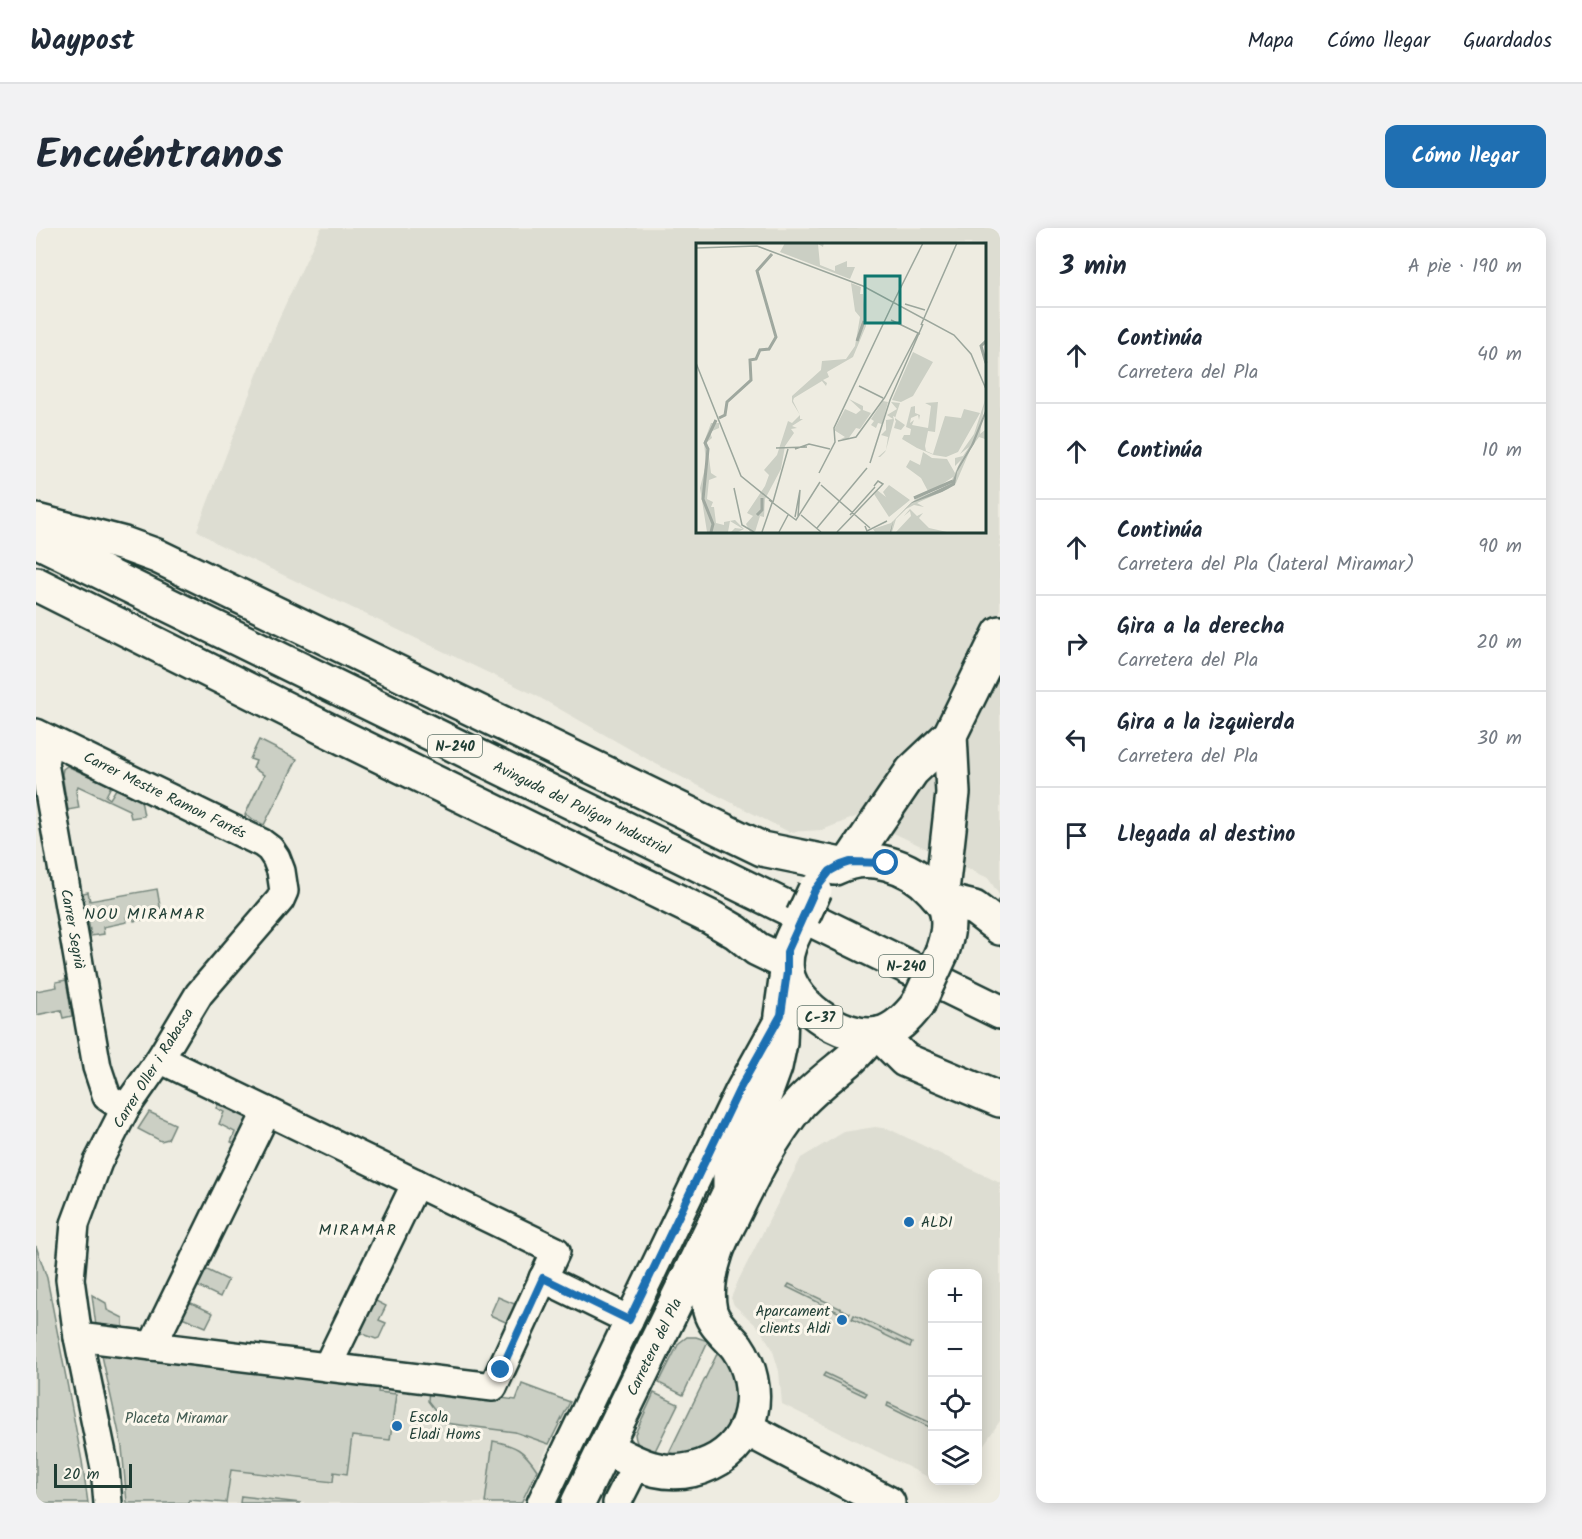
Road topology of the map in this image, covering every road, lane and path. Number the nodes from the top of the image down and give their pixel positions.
1 (36, 522) edge
2 (36, 540) edge
3 (36, 584) edge
4 (1000, 633) edge
5 (950, 735) junction
6 (43, 737) edge
7 (845, 864) junction
8 (281, 871) joint
9 (941, 900) junction
10 (1000, 928) edge
11 (788, 959) junction
12 (1000, 1012) edge
13 (781, 1015) junction
14 (876, 1034) junction
15 (160, 1059) junction
16 (1000, 1100) edge
17 (125, 1109) junction
18 (267, 1111) junction
19 (416, 1183) junction
20 (739, 1187) junction
21 (543, 1278) junction
22 (629, 1320) junction
23 (78, 1337) junction
24 (152, 1346) junction
25 (327, 1367) junction
26 (747, 1429) junction
27 (604, 1448) junction
28 (636, 1464) junction
29 (108, 1503) edge
30 (541, 1503) edge
31 (578, 1503) edge
32 (617, 1503) edge
33 (888, 1503) edge

1 - 7 main road
2 - 12 main road, Avinguda del Polígon Industrial / N-240
3 - 11 main road
4 - 5 main road
5 - 7 main road
5 - 9 main road
6 - 8 street, Carrer Mestre Ramon Farrés
6 - 17 street, Carrer Segrià
7 - 9 main road
7 - 11 main road, bridge
8 - 15 street, Carrer Oller i Rabassa
9 - 10 main road
9 - 14 main road, bridge
11 - 13 main road
11 - 14 main road, C-37
13 - 20 main road
13 - 22 street
14 - 16 main road
14 - 20 main road
15 - 17 street, Carrer Oller i Rabassa
15 - 18 street
17 - 23 street, Carrer Oller i Rabassa
18 - 19 street
18 - 24 street
19 - 21 street
19 - 25 street
20 - 26 main road
20 - 27 main road, Carretera del Pla
21 - 22 street
21 - 25 street
22 - 30 street
23 - 24 street
23 - 29 street, Carrer Oller i Rabassa
24 - 25 street
26 - 28 main road
26 - 33 main road
27 - 28 main road
27 - 31 main road, Carretera del Pla
28 - 32 street

